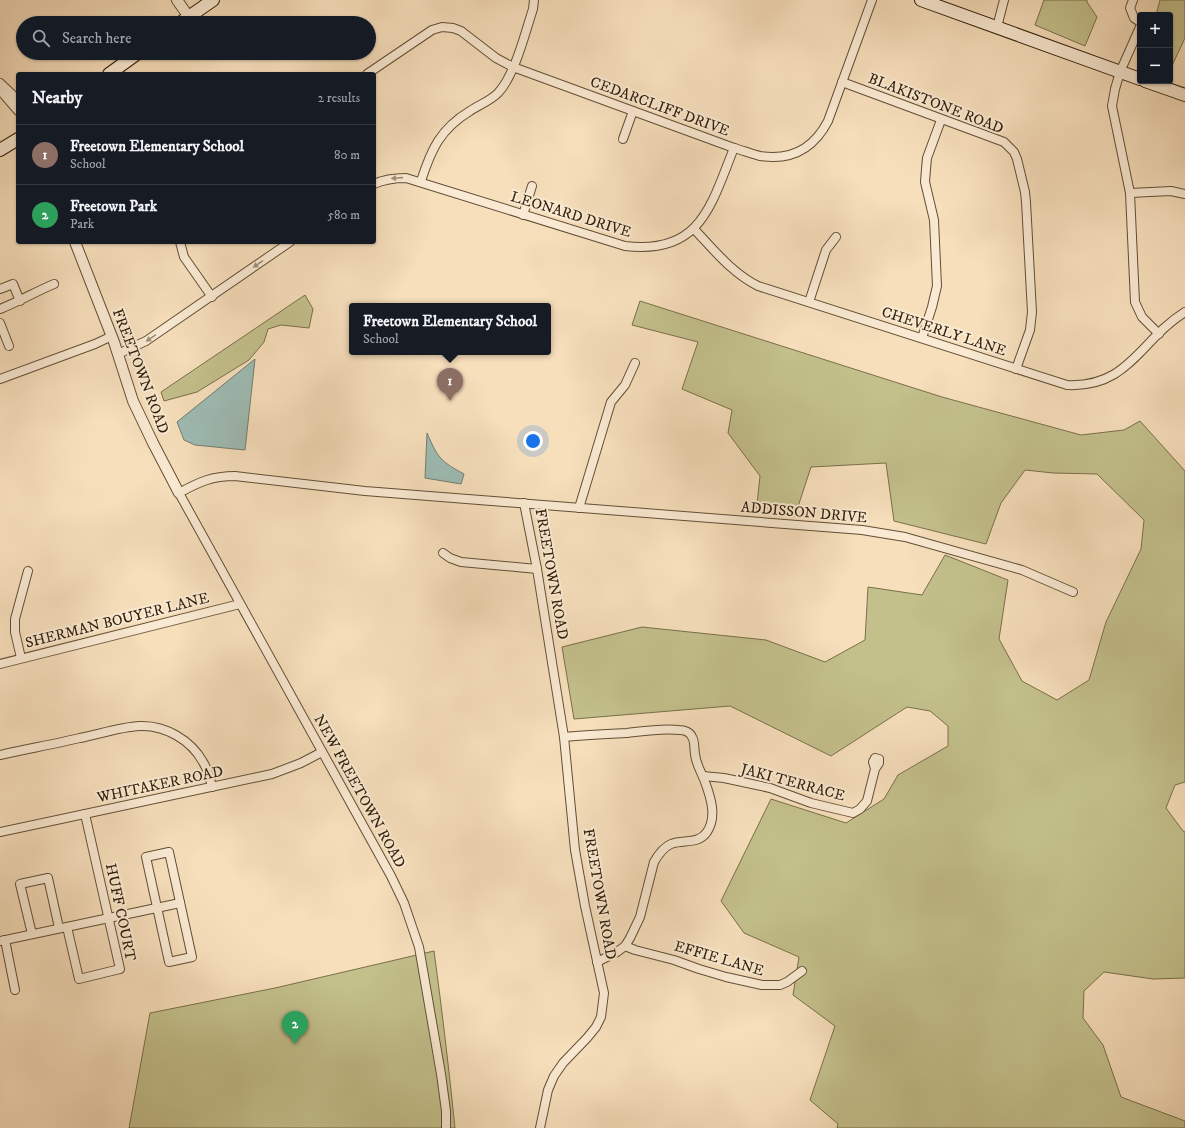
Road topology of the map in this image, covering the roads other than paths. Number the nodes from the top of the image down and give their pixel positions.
1 (177, 0) edge
2 (213, 0) edge
3 (534, 0) edge
4 (872, 0) edge
5 (922, 0) edge
6 (1004, 0) edge
7 (1133, 0) edge
8 (183, 16) edge
9 (191, 16) edge
10 (1137, 20) edge
11 (997, 28) junction
12 (1137, 35) edge
13 (128, 60) edge
14 (513, 67) junction
15 (112, 72) edge
16 (370, 72) edge
17 (1120, 72) junction
18 (1137, 78) edge
19 (842, 82) junction
20 (0, 83) edge
21 (1154, 84) edge
22 (0, 90) edge
23 (1185, 95) edge
24 (16, 98) edge
25 (16, 109) edge
26 (633, 111) junction
27 (941, 120) junction
28 (623, 139) dead end
29 (16, 140) edge
30 (734, 148) junction
31 (0, 150) edge
32 (421, 182) junction
33 (376, 183) edge
34 (532, 186) dead end
35 (1130, 193) junction
36 (1185, 194) edge
37 (523, 215) junction
38 (694, 229) junction
39 (836, 237) dead end
40 (76, 244) edge
41 (181, 244) edge
42 (287, 244) edge
43 (54, 284) dead end
44 (0, 289) edge
45 (212, 297) junction
46 (20, 301) junction
47 (809, 302) junction
48 (0, 309) edge
49 (1185, 312) edge
50 (0, 323) edge
51 (1159, 334) junction
52 (112, 336) junction
53 (922, 338) junction
54 (9, 346) dead end
55 (118, 354) junction
56 (635, 363) dead end
57 (1016, 369) junction
58 (0, 379) edge
59 (179, 493) junction
60 (524, 503) junction
61 (579, 508) junction
62 (443, 553) dead end
63 (537, 569) junction
64 (28, 571) dead end
65 (1073, 592) dead end
66 (240, 604) junction
67 (21, 658) junction
68 (0, 664) edge
69 (564, 737) junction
70 (322, 752) junction
71 (0, 755) edge
72 (876, 769) dead end
73 (703, 776) junction
74 (212, 788) junction
75 (85, 814) junction
76 (0, 832) edge
77 (180, 903) junction
78 (157, 908) junction
79 (108, 918) junction
80 (63, 928) junction
81 (32, 934) junction
82 (3, 940) edge
83 (625, 946) junction
84 (597, 962) junction
85 (802, 971) dead end
86 (15, 990) dead end
87 (446, 1128) edge
88 (540, 1128) edge

1 - 8 street
2 - 9 main road
3 - 14 street
4 - 19 street, CEDARCLIFF DRIVE
5 - 11 main road
6 - 11 street
7 - 10 street
11 - 17 main road
12 - 17 street
13 - 15 main road
14 - 16 street, CEDARCLIFF DRIVE
14 - 26 street, CEDARCLIFF DRIVE
14 - 32 street
17 - 18 main road
17 - 35 street
19 - 27 street, BLAKISTONE ROAD
19 - 30 street, CEDARCLIFF DRIVE
20 - 24 street
21 - 23 main road
22 - 25 street
26 - 28 street
26 - 30 street, CEDARCLIFF DRIVE
27 - 53 street
27 - 57 street, BLAKISTONE ROAD
29 - 31 main road
30 - 38 street, LEONARD DRIVE
32 -> 33 street, LEONARD DRIVE
32 - 37 street, LEONARD DRIVE
34 - 37 street
35 - 36 street
35 - 51 street
37 - 38 street, LEONARD DRIVE
38 - 47 street, CHEVERLY LANE
39 - 47 street
40 - 52 street, FREETOWN ROAD
41 - 45 street
42 -> 45 street
43 - 46 street
44 - 46 street
45 -> 55 street
46 - 48 street
47 - 53 street, CHEVERLY LANE
49 - 51 street, CHEVERLY LANE
50 - 54 street
51 - 57 street, CHEVERLY LANE
52 - 55 street, FREETOWN ROAD
52 - 58 street
53 - 57 street, CHEVERLY LANE
55 - 59 street, FREETOWN ROAD
56 - 61 street
59 - 60 street, FREETOWN ROAD
59 - 66 street, NEW FREETOWN ROAD
60 - 61 street, ADDISSON DRIVE
60 - 63 street, FREETOWN ROAD
61 - 65 street, ADDISSON DRIVE
62 - 63 street
63 - 69 street, FREETOWN ROAD
64 - 67 street
66 - 67 street, SHERMAN BOUYER LANE
66 - 70 street, NEW FREETOWN ROAD
67 - 68 street, SHERMAN BOUYER LANE
69 - 73 street
69 - 84 street, FREETOWN ROAD
70 - 74 street, WHITAKER ROAD
70 - 87 street, NEW FREETOWN ROAD
71 - 74 street
72 - 73 street, JAKI TERRACE
73 - 83 street
74 - 75 street, WHITAKER ROAD
75 - 76 street, WHITAKER ROAD
75 - 79 street, HUFF COURT
77 - 78 street
77 - 78 street
77 - 78 street
78 - 79 street
79 - 80 street
79 - 80 street, HUFF COURT
80 - 81 street
80 - 81 street
81 - 82 street
82 - 86 street
83 - 84 street
83 - 85 street, EFFIE LANE
84 - 88 street, FREETOWN ROAD

